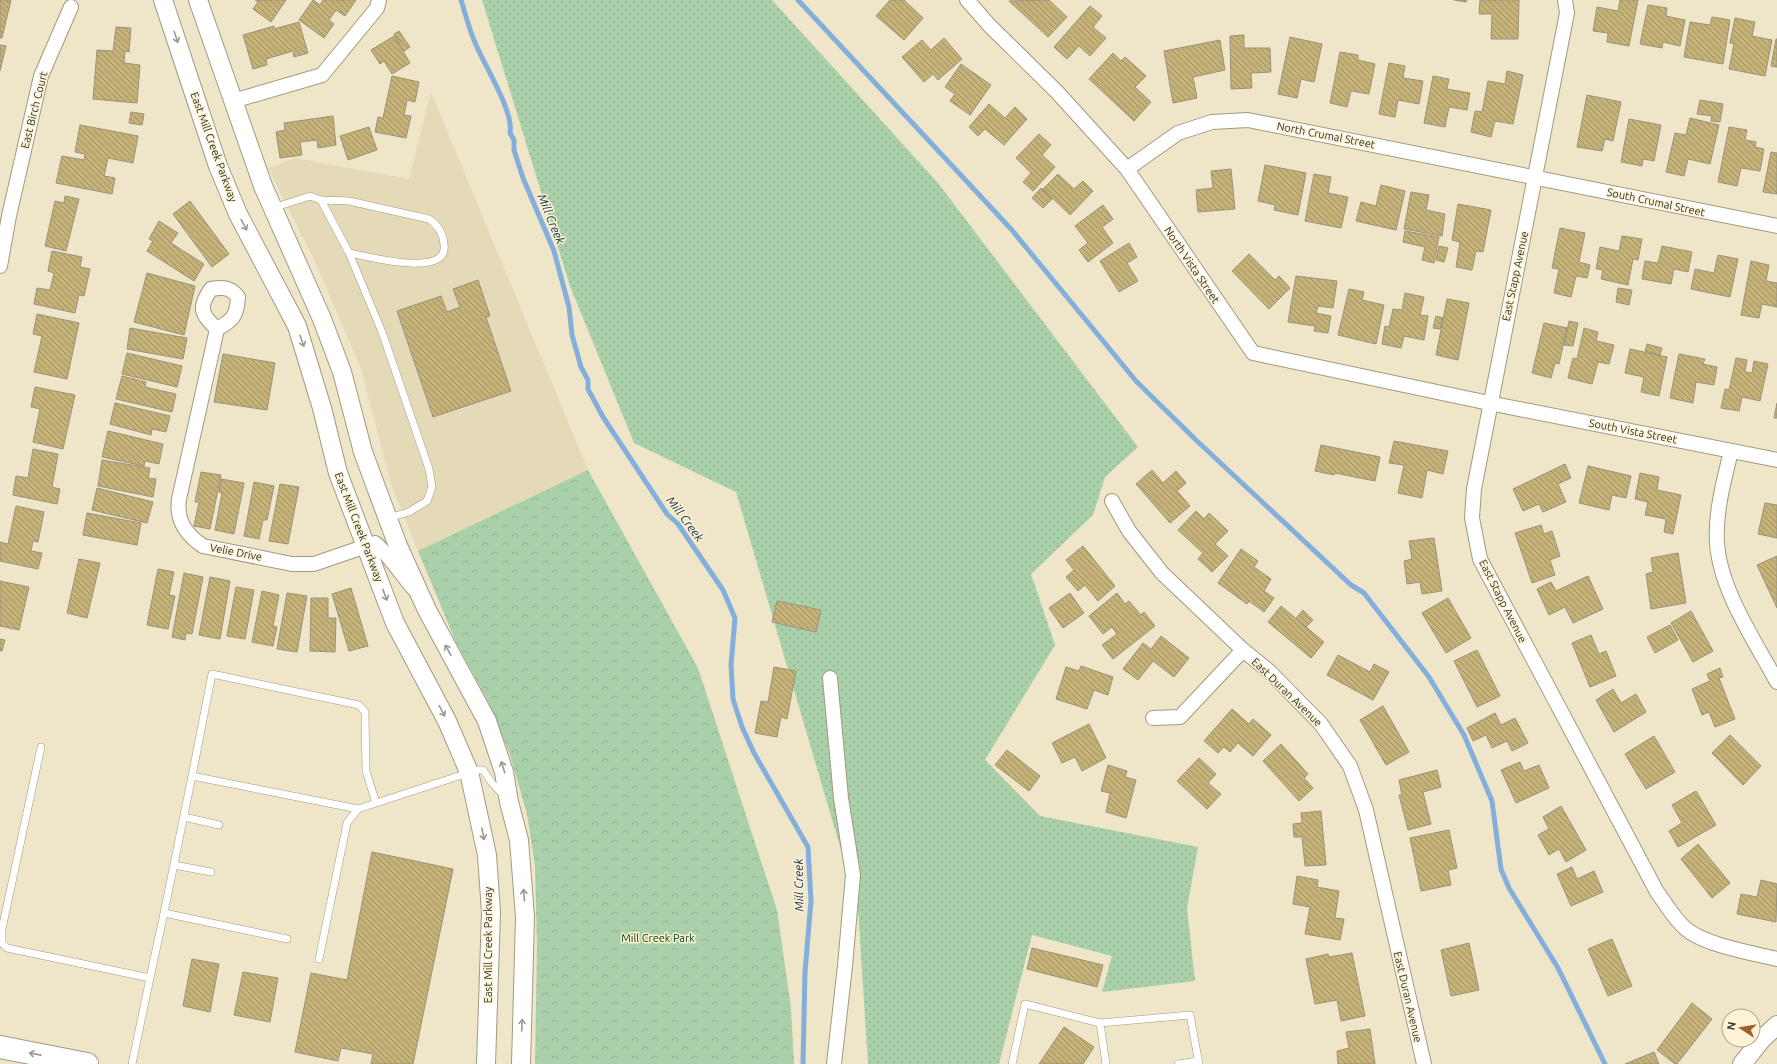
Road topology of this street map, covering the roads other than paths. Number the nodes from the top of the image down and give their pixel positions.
1 (163, 0) edge
2 (198, 0) edge
3 (379, 0) edge
4 (967, 0) edge
5 (1565, 0) edge
6 (71, 7) dead end
7 (233, 101) junction
8 (1126, 169) junction
9 (1535, 177) junction
10 (321, 200) junction
11 (272, 208) junction
12 (4, 215) edge
13 (1777, 226) edge
14 (349, 253) junction
15 (0, 266) edge
16 (217, 329) dead end
17 (1489, 403) junction
18 (1730, 450) junction
19 (1777, 460) edge
20 (1112, 501) dead end
21 (388, 518) junction
22 (366, 545) junction
23 (421, 598) junction
24 (1243, 650) junction
25 (830, 678) dead end
26 (1777, 682) edge
27 (1153, 718) dead end
28 (41, 747) dead end
29 (469, 772) junction
30 (192, 776) junction
31 (509, 802) junction
32 (376, 803) junction
33 (358, 809) junction
34 (184, 817) junction
35 (219, 825) dead end
36 (174, 865) junction
37 (211, 872) dead end
38 (164, 913) junction
39 (288, 939) dead end
40 (319, 959) dead end
41 (1777, 959) edge
42 (150, 978) junction
43 (1100, 1023) junction
44 (1777, 1025) edge
45 (0, 1047) edge
46 (1198, 1062) edge
47 (87, 1064) edge
48 (132, 1064) edge
49 (486, 1064) edge
50 (521, 1064) edge
51 (834, 1064) edge
52 (1012, 1064) edge
53 (1106, 1064) edge
54 (1178, 1064) edge
55 (1424, 1064) edge
56 (1742, 1064) edge

1 -> 22 street, East Mill Creek Parkway
2 - 7 street
3 - 7 street
4 - 8 street, North Vista Street
5 - 9 street, East Stapp Avenue
6 - 12 street, East Birch Court
7 - 11 street
8 - 9 street, North Crumal Street
8 - 17 street, North Vista Street
9 - 13 street, South Crumal Street
9 - 17 street, East Stapp Avenue
10 - 11 lane
10 - 14 lane
10 - 14 lane
11 - 21 street
12 - 15 street, East Birch Court
14 - 21 lane
16 - 22 street, Velie Drive
17 - 18 street, South Vista Street
17 - 41 street, East Stapp Avenue
18 - 19 street, South Vista Street
18 - 26 street
20 - 24 street, East Duran Avenue
21 - 23 street
22 - 23 street
22 -> 29 street, East Mill Creek Parkway
31 -> 23 street
24 - 27 street
24 - 55 street, East Duran Avenue
25 - 51 street
28 - 42 lane
29 - 31 lane
29 - 32 lane
29 -> 49 street, East Mill Creek Parkway
30 - 32 lane
30 - 33 lane
30 - 34 lane
50 -> 31 street
32 - 33 lane
33 - 40 lane
34 - 35 lane
34 - 36 lane
36 - 37 lane
36 - 38 lane
38 - 39 lane
38 - 42 lane
42 - 48 lane
43 - 46 lane
43 - 52 lane
43 - 53 lane
44 - 56 street
47 -> 45 main road
46 - 54 lane

